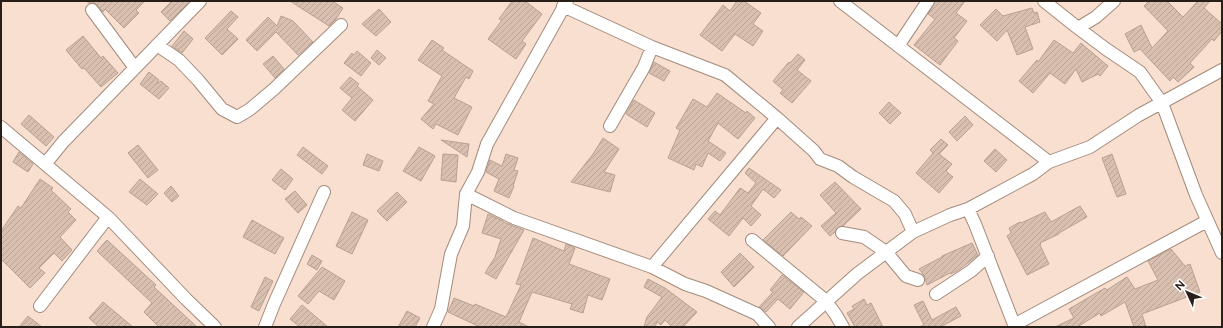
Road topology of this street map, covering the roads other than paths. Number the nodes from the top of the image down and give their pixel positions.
1 (200, 1) edge
2 (840, 1) edge
3 (928, 1) edge
4 (1044, 1) edge
5 (1114, 1) edge
6 (565, 4) edge
7 (92, 10) dead end
8 (341, 25) dead end
9 (1078, 28) junction
10 (157, 45) junction
11 (898, 46) junction
12 (652, 47) junction
13 (134, 68) junction
14 (1222, 70) edge
15 (1162, 103) junction
16 (777, 118) junction
17 (610, 126) dead end
18 (1, 127) edge
19 (1049, 162) junction
20 (46, 163) junction
21 (324, 192) dead end
22 (466, 194) junction
23 (968, 209) junction
24 (108, 217) junction
25 (1207, 221) junction
26 (913, 232) junction
27 (842, 233) dead end
28 (752, 240) dead end
29 (886, 252) junction
30 (1222, 253) edge
31 (988, 256) junction
32 (652, 267) junction
33 (918, 280) dead end
34 (936, 294) dead end
35 (826, 301) junction
36 (40, 306) dead end
37 (1015, 326) edge
38 (215, 327) edge
39 (265, 327) edge
40 (433, 327) edge
41 (769, 327) edge
42 (798, 327) edge
43 (842, 327) edge

1 - 10 street
2 - 11 street
3 - 11 street
4 - 9 street
5 - 9 street
6 - 12 street
6 - 22 street
7 - 13 street
8 - 10 street
9 - 15 street
10 - 13 street
11 - 19 street
12 - 16 street
12 - 17 street
13 - 20 street
14 - 15 street
15 - 19 street
15 - 25 street
16 - 26 street
16 - 32 street
18 - 20 street
19 - 23 street
20 - 24 street
21 - 39 street
22 - 32 street
22 - 40 street
23 - 26 street
23 - 31 street
24 - 36 street
24 - 38 street
25 - 30 street
25 - 37 street
26 - 29 street
27 - 29 street
28 - 35 street
29 - 33 street
29 - 35 street
31 - 34 street
31 - 37 street
32 - 41 street
35 - 42 street
35 - 43 street

